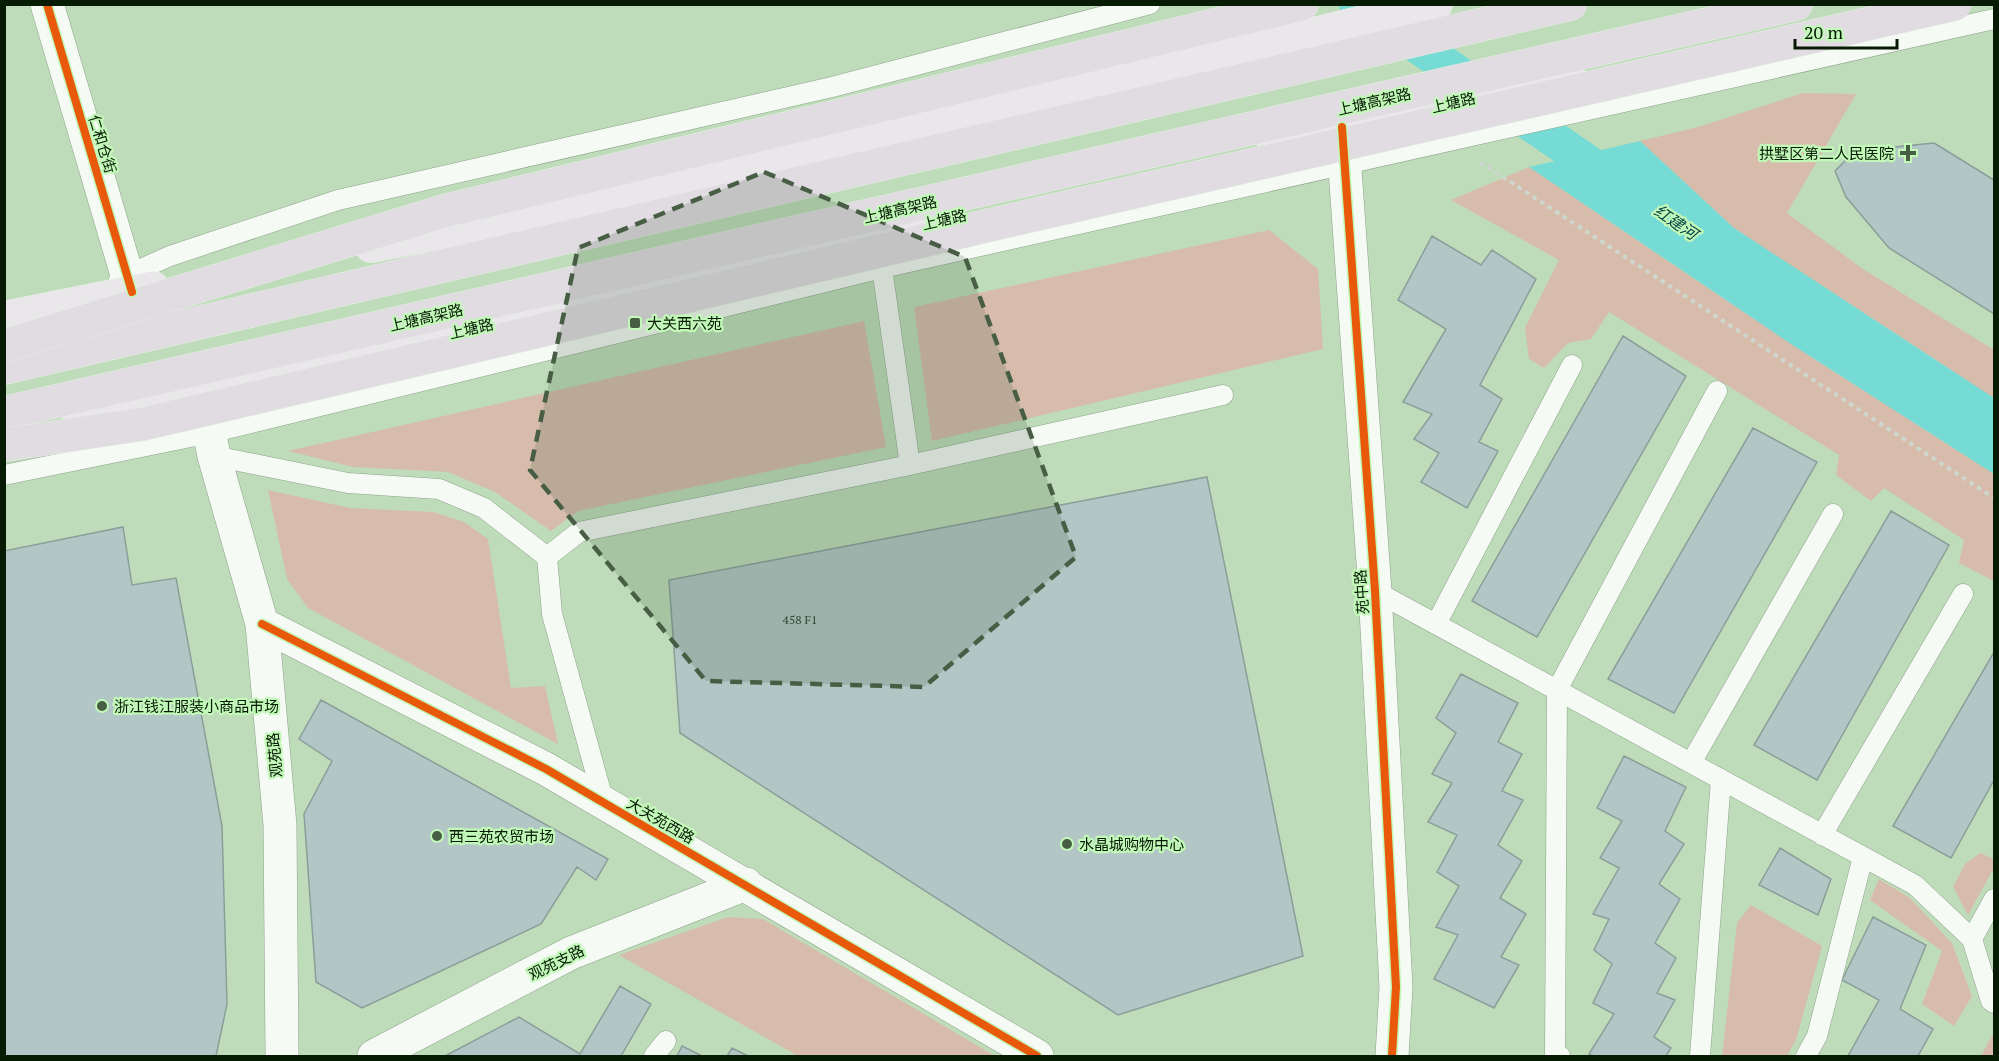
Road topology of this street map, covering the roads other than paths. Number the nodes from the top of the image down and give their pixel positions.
1 (47, 4) edge
2 (1150, 4) edge
3 (1302, 4) edge
4 (1436, 4) edge
5 (1570, 4) edge
6 (1796, 4) edge
7 (1886, 4) edge
8 (1955, 4) edge
9 (1995, 19) edge
10 (1342, 127) junction
11 (1344, 162) junction
12 (882, 268) junction
13 (130, 284) junction
14 (4, 318) edge
15 (4, 346) edge
16 (1572, 365) dead end
17 (4, 369) edge
18 (201, 390) junction
19 (1717, 391) dead end
20 (1222, 395) dead end
21 (4, 413) edge
22 (4, 440) edge
23 (212, 444) junction
24 (4, 445) edge
25 (910, 465) junction
26 (4, 475) edge
27 (1833, 514) dead end
28 (547, 556) junction
29 (1375, 591) junction
30 (1963, 594) dead end
31 (262, 624) junction
32 (1436, 624) junction
33 (1557, 690) junction
34 (1691, 763) junction
35 (1722, 779) junction
36 (604, 804) junction
37 (1822, 835) junction
38 (1863, 856) junction
39 (746, 884) junction
40 (1995, 899) edge
41 (1972, 939) junction
42 (1995, 1003) edge
43 (666, 1041) dead end
44 (282, 1056) edge
45 (374, 1056) edge
46 (654, 1056) edge
47 (1037, 1056) edge
48 (1392, 1056) edge
49 (1560, 1056) edge
50 (1700, 1056) edge
51 (1806, 1056) edge

1 - 13 street, 仁和仓街
2 - 13 lane
3 - 15 highway, bridge
4 - 13 main road
5 - 17 highway
6 - 21 highway, 上塘高架路
7 - 10 main road, 上塘路
8 - 24 highway, bridge
9 - 11 lane
10 - 11 street, 苑中路
10 - 18 main road, 上塘路
11 - 12 lane
11 - 29 street, 苑中路
12 - 23 lane
12 - 25 lane
13 - 14 main road
16 - 32 lane
18 - 22 main road, 上塘路
18 - 23 street, 观苑路
19 - 33 lane
20 - 25 lane
23 - 26 lane
23 - 28 lane
23 - 31 street, 观苑路
25 - 28 lane
27 - 34 lane
28 - 36 lane
29 - 32 lane
29 - 48 street, 苑中路
30 - 37 lane
31 - 36 street, 大关苑西路
31 - 44 street, 观苑路
32 - 33 lane
33 - 34 lane
33 - 49 lane
34 - 35 lane
35 - 37 lane
35 - 50 lane
36 - 39 street, 大关苑西路
37 - 38 lane
38 - 41 lane
38 - 51 lane
39 - 45 street, 观苑支路
39 - 47 street, 大关苑西路
40 - 41 lane
41 - 42 lane
43 - 46 lane

